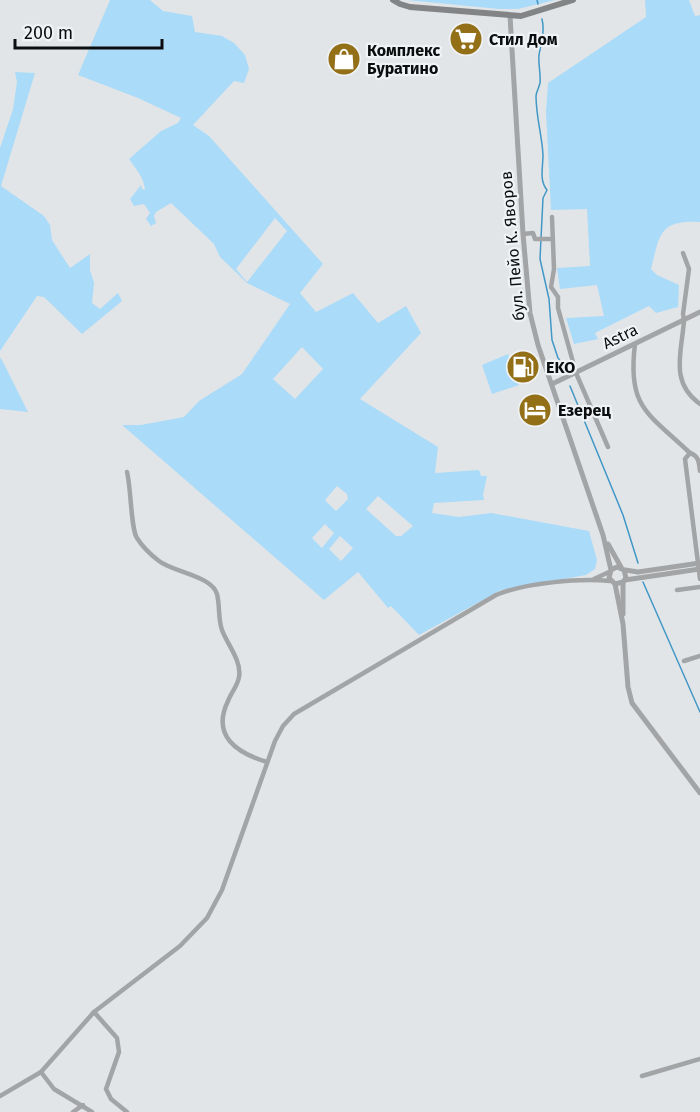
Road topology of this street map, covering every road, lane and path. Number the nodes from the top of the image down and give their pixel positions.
1 (393, 0) edge
2 (573, 0) edge
3 (510, 16) junction
4 (552, 218) dead end
5 (523, 234) junction
6 (550, 239) junction
7 (683, 253) dead end
8 (700, 312) edge
9 (684, 320) junction
10 (635, 344) junction
11 (576, 373) junction
12 (552, 384) junction
13 (700, 404) edge
14 (608, 447) dead end
15 (690, 453) junction
16 (700, 471) edge
17 (127, 472) dead end
18 (603, 535) junction
19 (699, 566) edge
20 (623, 569) junction
21 (610, 571) junction
22 (594, 579) junction
23 (700, 579) edge
24 (624, 581) junction
25 (612, 582) junction
26 (700, 587) edge
27 (677, 591) dead end
28 (622, 624) junction
29 (700, 656) edge
30 (684, 661) dead end
31 (267, 762) junction
32 (700, 793) edge
33 (94, 1012) junction
34 (700, 1059) edge
35 (41, 1072) junction
36 (642, 1076) dead end
37 (0, 1096) edge
38 (82, 1105) junction
39 (73, 1112) edge
40 (92, 1112) edge
41 (127, 1112) edge

1 - 3 main road
2 - 3 main road
3 - 5 street, бул. Пейо К. Яворов
4 - 6 street
5 - 6 street
5 - 12 street, бул. Пейо К. Яворов
6 - 11 street
7 - 9 street
8 - 9 street, Astra
9 - 10 street, Astra
9 - 13 street
10 - 11 street, Astra
10 - 15 street
11 - 12 street, Astra
11 - 14 street
12 - 18 street, бул. Пейо К. Яворов
15 - 16 street
15 - 19 street
17 - 31 street
18 - 20 street, бул. Пейо К. Яворов
18 - 21 street, бул. Пейо К. Яворов
19 - 20 street
19 - 23 street
19 - 24 street
20 - 21 street
20 - 24 street
21 - 22 street
21 - 25 street
22 - 25 street
22 - 31 street
24 - 25 street
24 - 28 street
25 - 28 street
26 - 27 street
28 - 32 street
29 - 30 street
31 - 33 street
33 - 35 street
33 - 41 street
34 - 36 street
35 - 37 street
35 - 38 street
38 - 39 street
38 - 40 street

